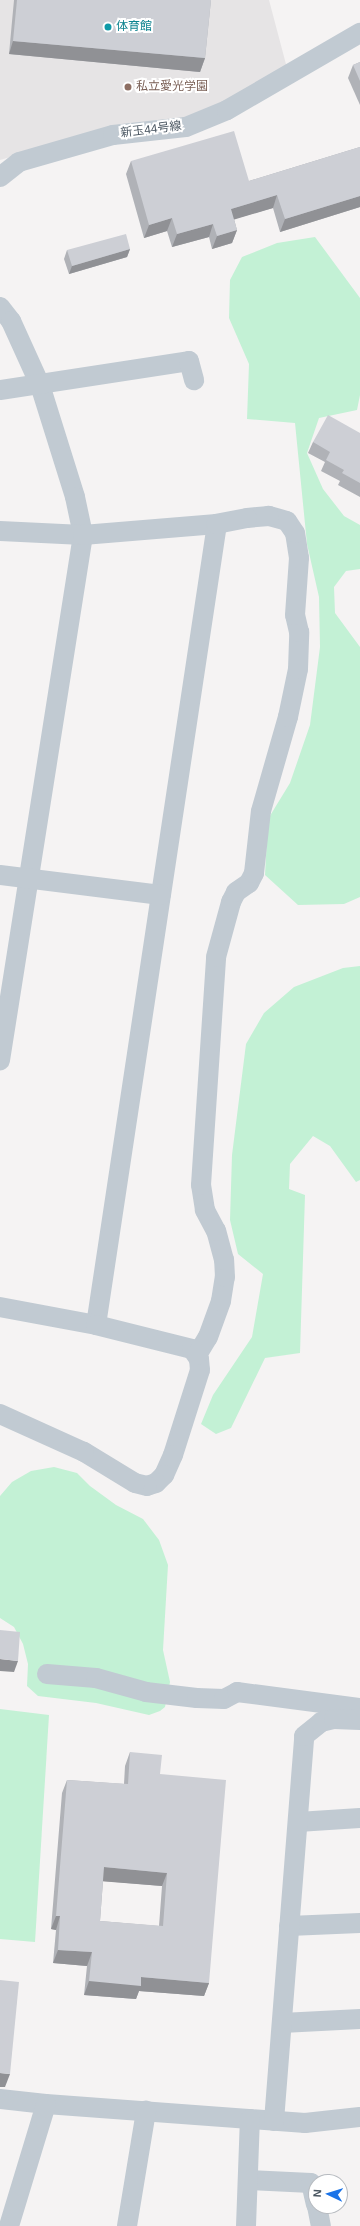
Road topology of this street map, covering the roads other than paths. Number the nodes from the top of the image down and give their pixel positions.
1 (360, 33) edge
2 (0, 177) edge
3 (0, 307) edge
4 (194, 380) dead end
5 (40, 385) junction
6 (0, 390) edge
7 (217, 524) junction
8 (0, 530) edge
9 (83, 535) junction
10 (0, 875) edge
11 (28, 879) junction
12 (161, 895) junction
13 (0, 1060) edge
14 (0, 1307) edge
15 (96, 1324) junction
16 (196, 1355) junction
17 (0, 1414) edge
18 (47, 1674) dead end
19 (360, 1708) edge
20 (360, 1720) edge
21 (360, 1818) edge
22 (298, 1822) junction
23 (360, 1923) edge
24 (289, 1926) junction
25 (360, 2019) edge
26 (282, 2023) junction
27 (0, 2099) edge
28 (46, 2104) junction
29 (146, 2112) junction
30 (360, 2117) edge
31 (250, 2119) junction
32 (274, 2121) junction
33 (248, 2180) junction
34 (308, 2183) edge
35 (319, 2214) edge
36 (9, 2226) edge
37 (127, 2226) edge
38 (246, 2226) edge
39 (322, 2226) edge

1 - 2 street, 新玉44号線
3 - 5 street
4 - 5 street
5 - 6 street
5 - 9 street
7 - 9 street
7 - 12 street
7 - 16 street
8 - 9 street
9 - 11 street
10 - 11 street
11 - 12 street
11 - 13 street
12 - 15 street
14 - 15 street
15 - 16 street
16 - 17 street
18 - 19 street
20 - 22 street
21 - 22 street
22 - 24 street
23 - 24 street
24 - 26 street
25 - 26 street
26 - 32 street
27 - 28 street
28 - 29 street
28 - 36 street
29 - 31 street
29 - 37 street
30 - 32 street
31 - 32 street
31 - 33 street
33 - 34 street
33 - 38 street
35 - 39 street

